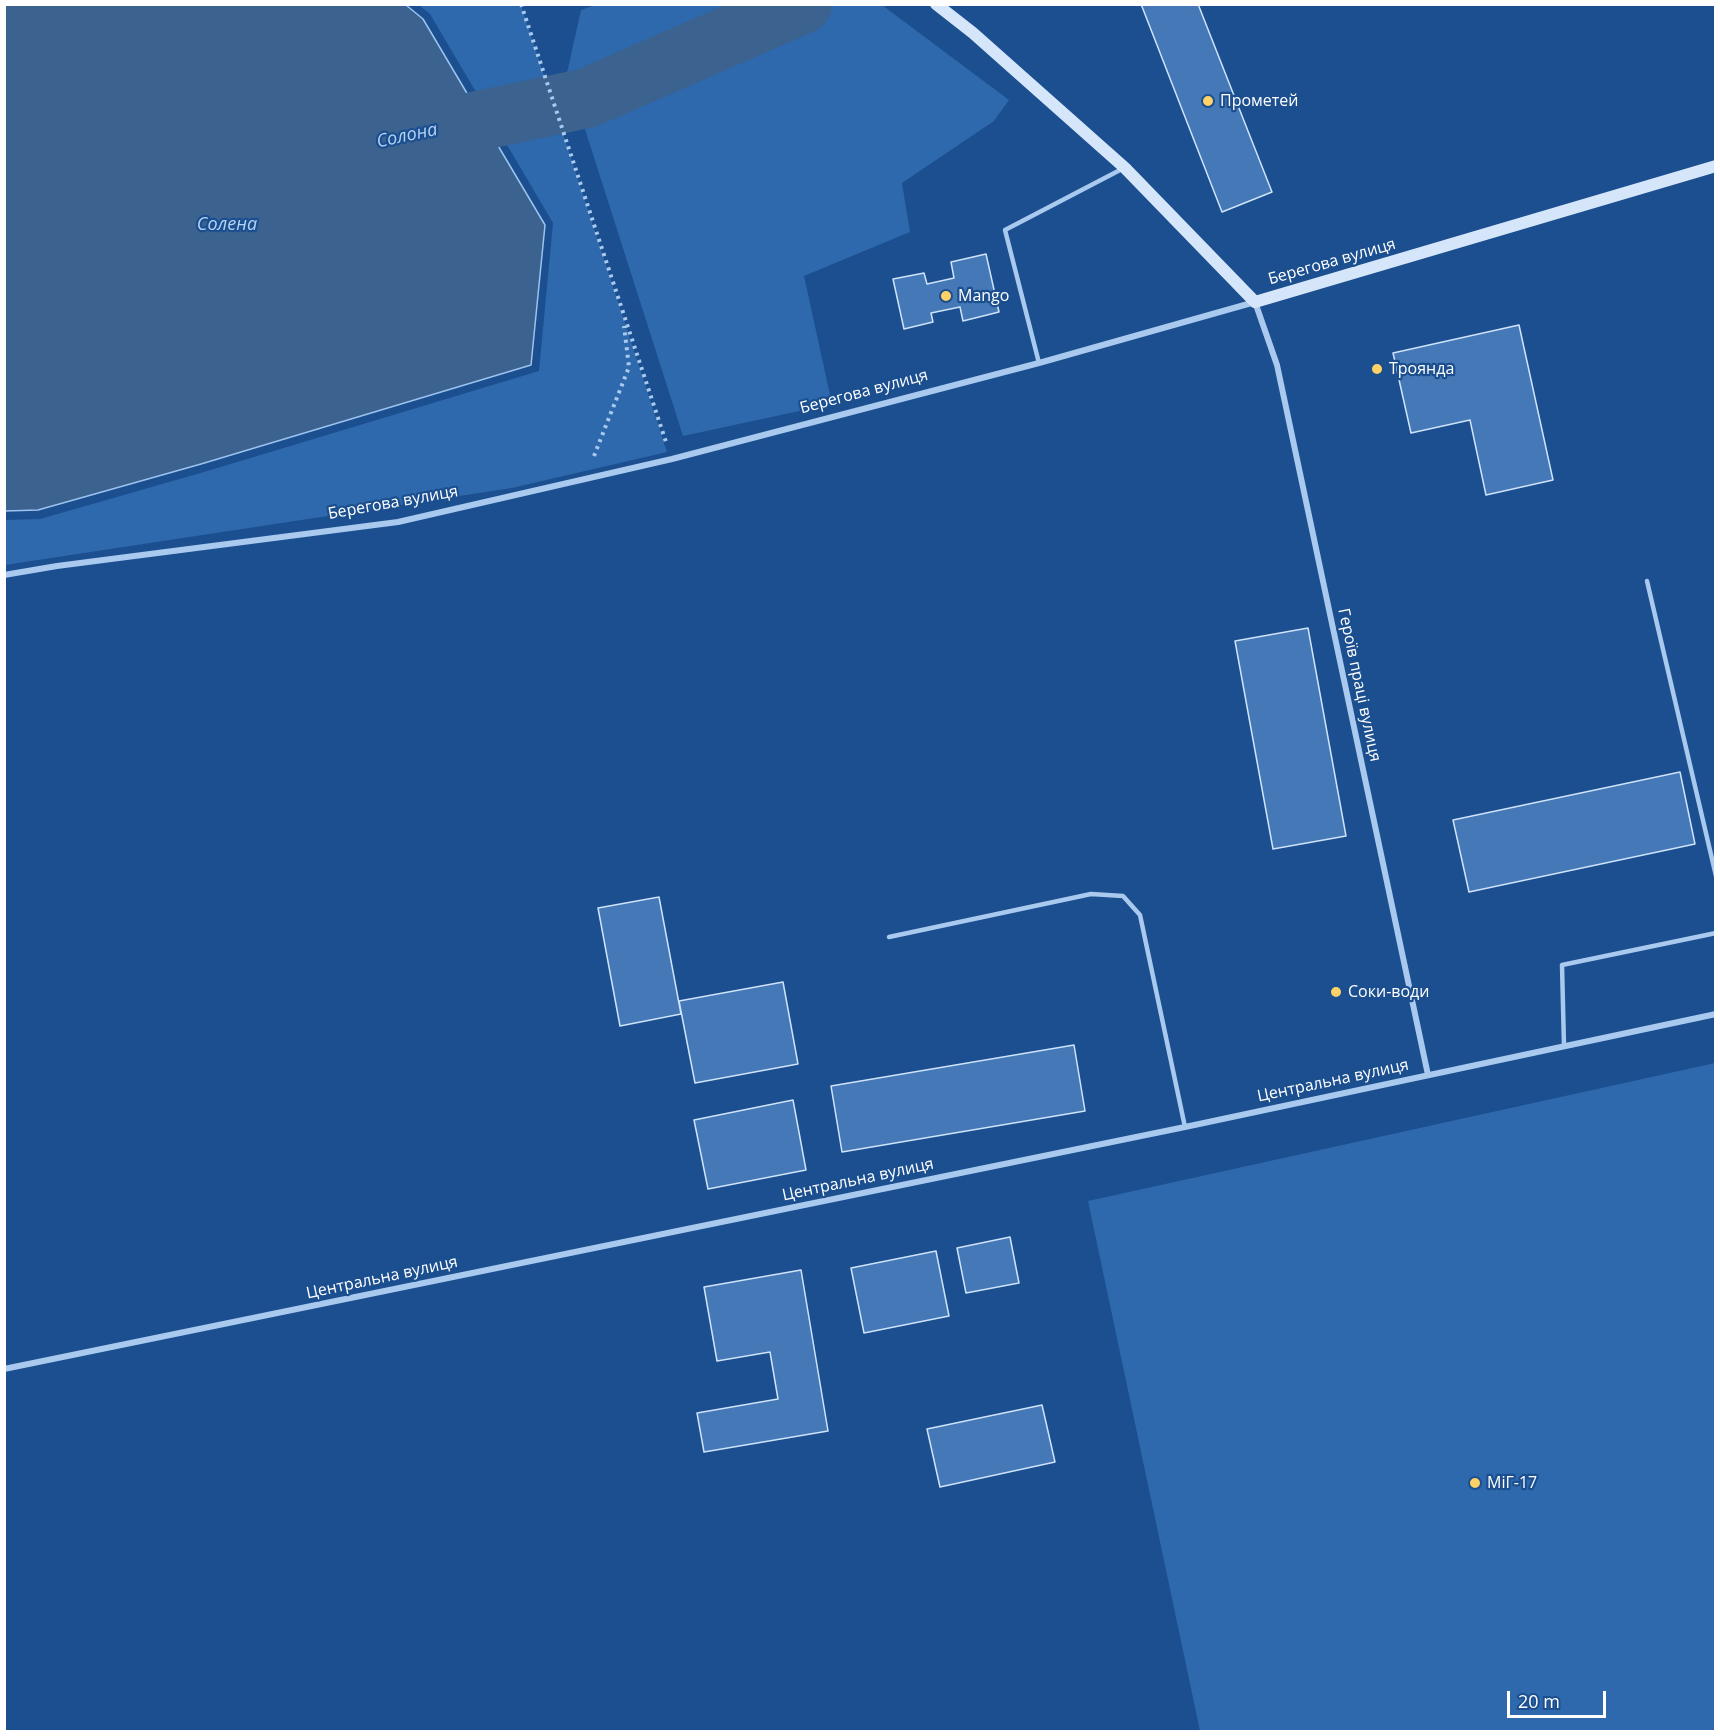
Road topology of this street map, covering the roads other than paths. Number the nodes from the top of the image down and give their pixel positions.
1 (936, 4) edge
2 (1716, 166) edge
3 (1125, 168) junction
4 (1256, 302) junction
5 (1039, 363) junction
6 (4, 575) edge
7 (1647, 581) dead end
8 (1716, 876) edge
9 (1716, 933) edge
10 (889, 937) dead end
11 (1716, 1014) edge
12 (1564, 1046) junction
13 (1428, 1075) junction
14 (1185, 1127) junction
15 (4, 1369) edge

1 - 3 main road
2 - 4 main road, Берегова вулиця
3 - 4 main road
3 - 5 lane
4 - 5 street, Берегова вулиця
4 - 13 street, Героїв праці вулиця
5 - 6 street, Берегова вулиця
7 - 8 lane
9 - 12 lane
10 - 14 lane
11 - 12 street, Центральна вулиця
12 - 13 street, Центральна вулиця
13 - 14 street, Центральна вулиця
14 - 15 street, Центральна вулиця

